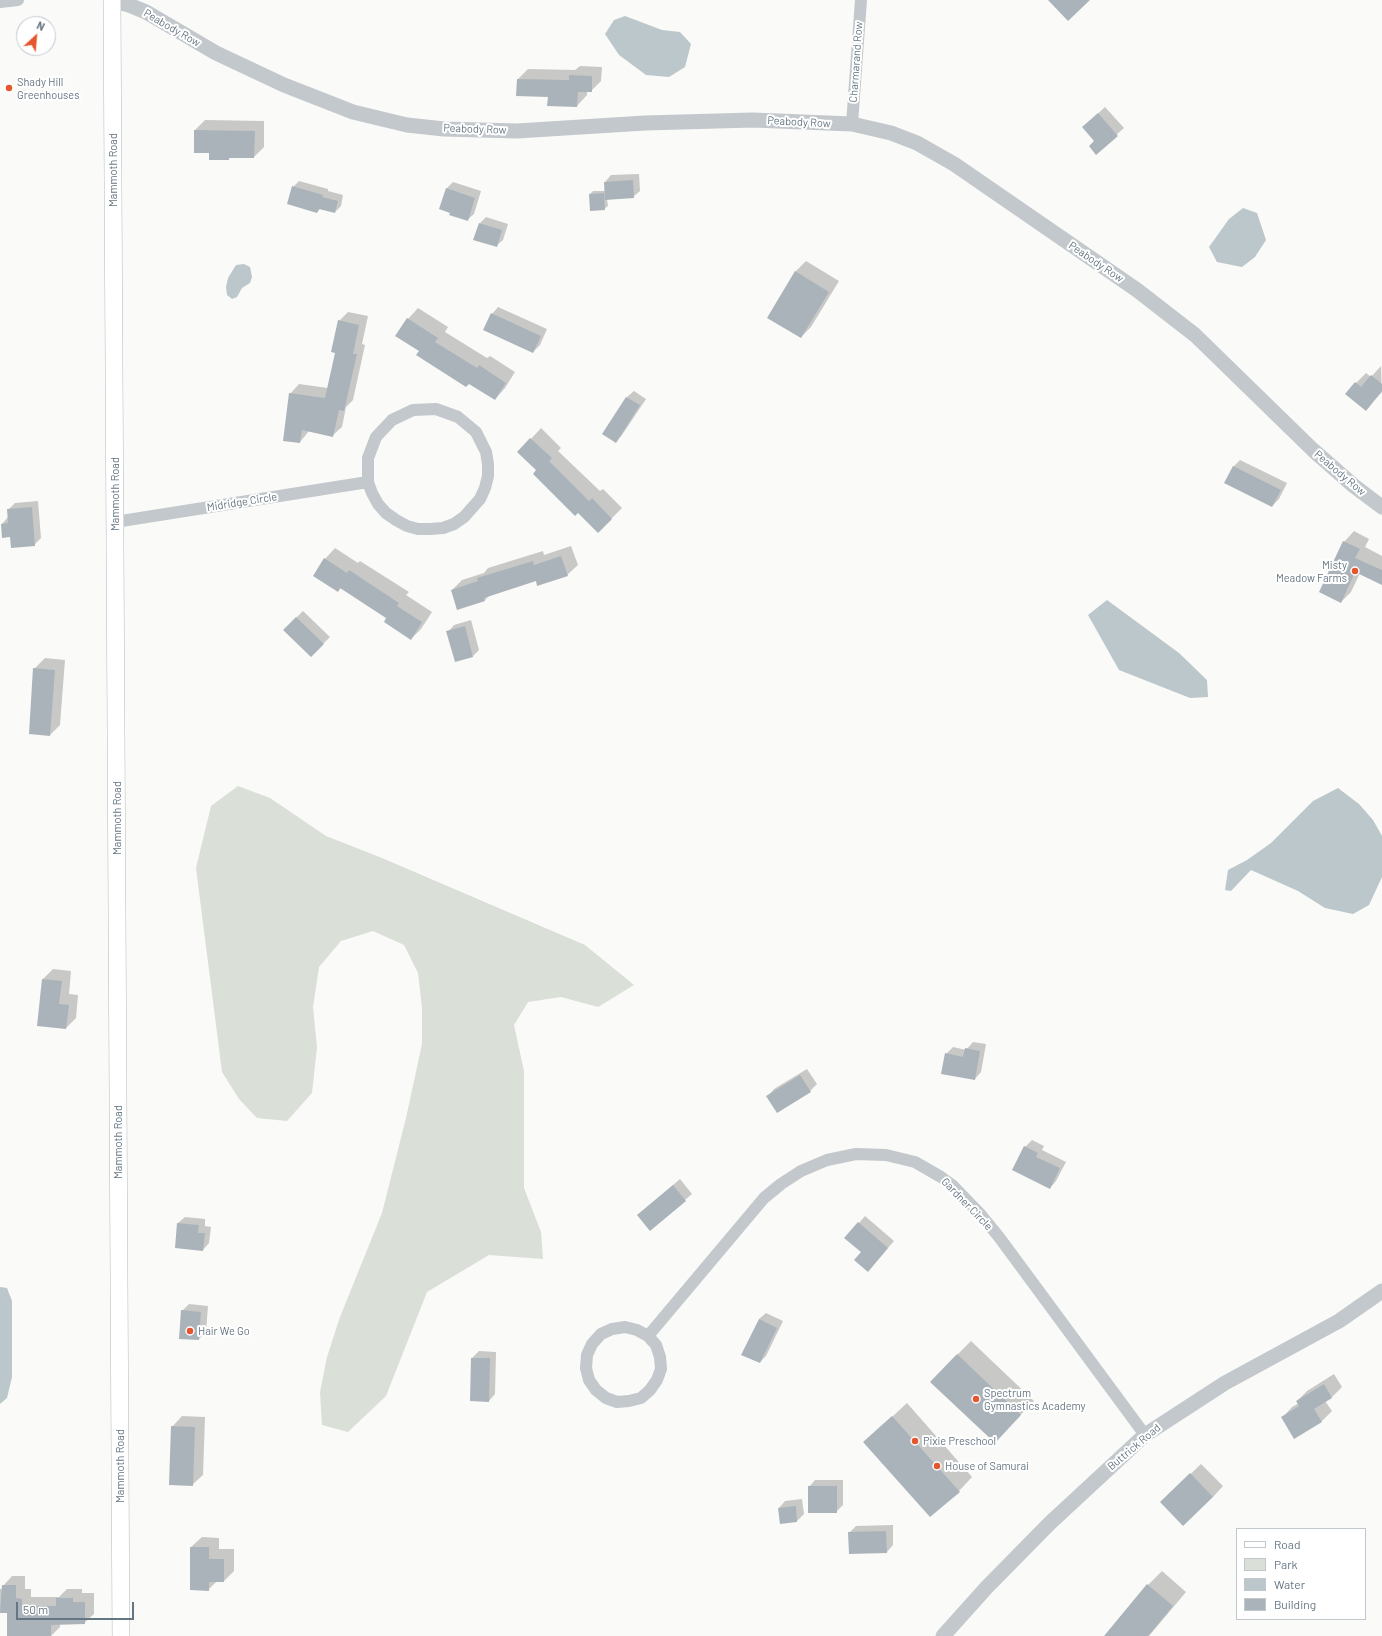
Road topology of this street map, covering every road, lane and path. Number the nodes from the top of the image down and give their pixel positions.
1 (18, 0) edge
2 (110, 0) edge
3 (861, 0) edge
4 (0, 2) edge
5 (852, 124) junction
6 (368, 482) junction
7 (1382, 507) edge
8 (115, 522) junction
9 (1382, 1291) edge
10 (648, 1336) junction
11 (1145, 1436) junction
12 (120, 1636) edge
13 (943, 1636) edge

1 - 4 street
2 - 5 street, Peabody Row
2 - 8 main road, Mammoth Road
3 - 5 street, Charmarand Row
5 - 7 street, Peabody Row
6 - 6 street
6 - 8 street, Midridge Circle
8 - 12 main road, Mammoth Road
9 - 11 street, Buttrick Road
10 - 10 street
10 - 11 street, Gardner Circle
11 - 13 street, Buttrick Road

